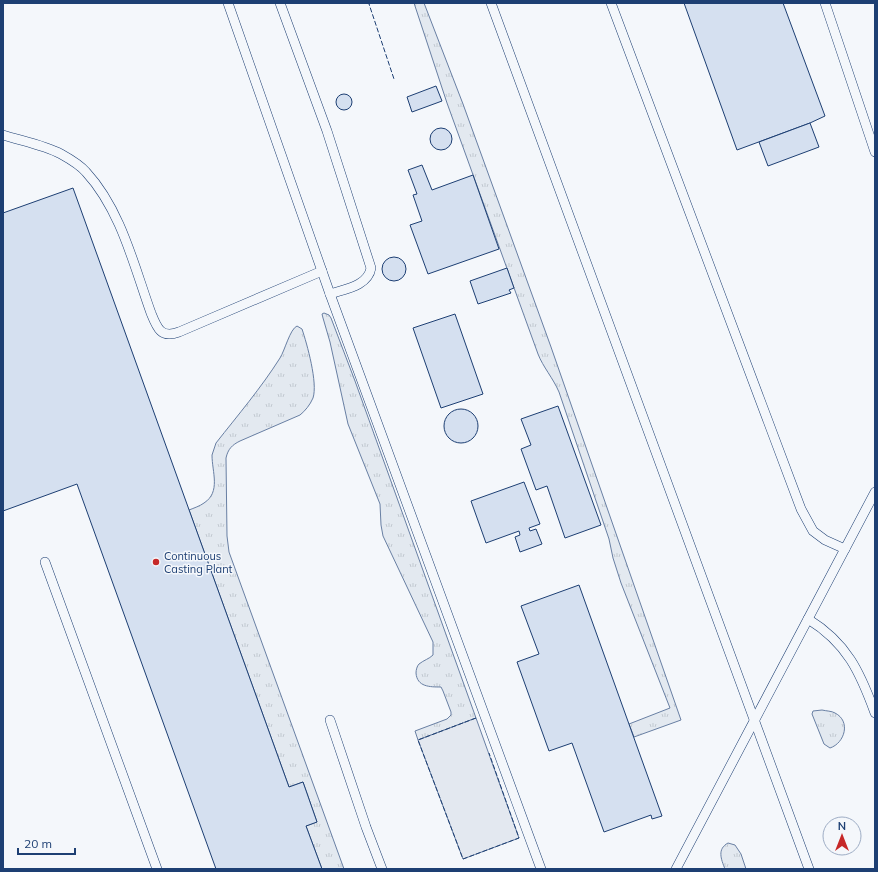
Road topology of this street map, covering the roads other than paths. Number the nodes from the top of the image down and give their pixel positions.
1 (228, 3) edge
2 (280, 3) edge
3 (491, 3) edge
4 (611, 3) edge
5 (825, 3) edge
6 (3, 135) edge
7 (875, 152) edge
8 (322, 271) junction
9 (330, 294) junction
10 (875, 492) edge
11 (845, 549) junction
12 (45, 562) dead end
13 (808, 619) junction
14 (875, 713) edge
15 (330, 720) dead end
16 (754, 722) junction
17 (157, 869) edge
18 (382, 869) edge
19 (542, 869) edge
20 (676, 869) edge
21 (808, 869) edge

1 - 8 lane
2 - 9 lane
3 - 16 lane
4 - 11 lane
5 - 7 lane
6 - 8 lane
8 - 9 lane
9 - 19 lane
10 - 11 lane
11 - 13 lane
12 - 17 lane
13 - 14 lane
13 - 16 lane
15 - 18 lane
16 - 20 lane
16 - 21 lane

